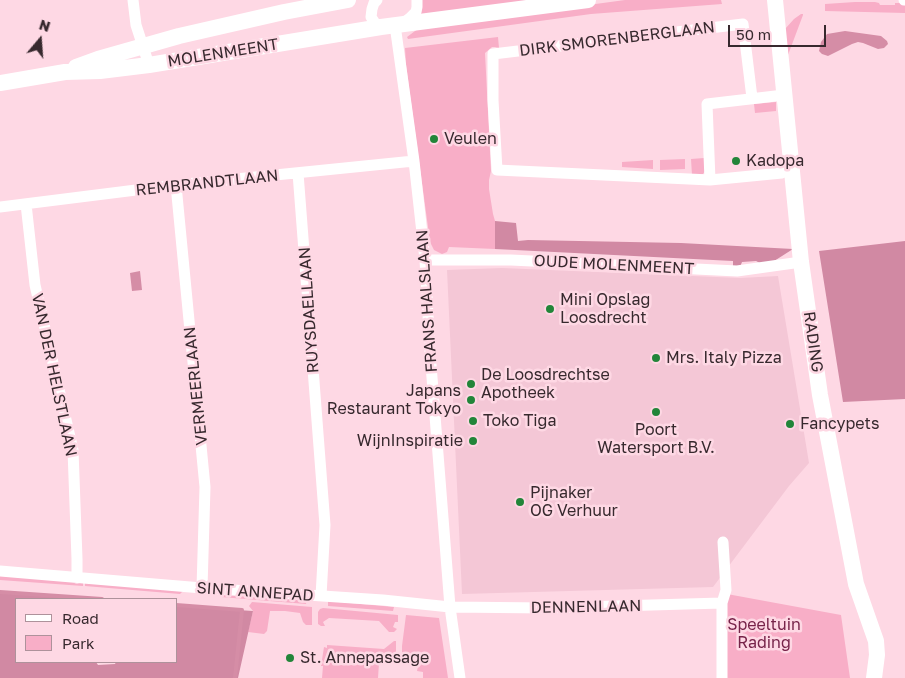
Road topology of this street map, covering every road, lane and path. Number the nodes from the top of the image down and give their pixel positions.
1 (133, 0) edge
2 (348, 0) edge
3 (377, 0) edge
4 (417, 0) edge
5 (588, 0) edge
6 (775, 0) edge
7 (393, 26) junction
8 (143, 46) junction
9 (149, 65) junction
10 (65, 72) junction
11 (0, 83) edge
12 (784, 95) junction
13 (752, 98) junction
14 (414, 161) junction
15 (298, 173) junction
16 (782, 173) dead end
17 (710, 180) junction
18 (176, 185) junction
19 (26, 204) junction
20 (0, 207) edge
21 (425, 260) junction
22 (801, 262) junction
23 (723, 542) dead end
24 (0, 571) edge
25 (76, 578) junction
26 (202, 588) junction
27 (321, 596) junction
28 (722, 603) junction
29 (450, 607) junction
30 (460, 678) edge
31 (722, 678) edge
32 (874, 678) edge

1 - 8 street
2 - 8 main road, MOLENMEENT
3 - 7 street
4 - 7 street
5 - 7 main road, MOLENMEENT
6 - 12 main road, RADING
7 - 9 main road, MOLENMEENT
7 - 14 street, FRANS HALSLAAN
8 - 9 street
8 - 10 main road, MOLENMEENT
9 - 10 main road, MOLENMEENT
10 - 11 main road, MOLENMEENT
12 - 13 street
12 - 22 main road, RADING
13 - 17 street
13 - 17 street, DIRK SMORENBERGLAAN
14 - 15 street, REMBRANDTLAAN
14 - 21 street, FRANS HALSLAAN
15 - 18 street, REMBRANDTLAAN
15 - 27 street, RUYSDAELLAAN
16 - 17 street
18 - 19 street, REMBRANDTLAAN
18 - 26 street, VERMEERLAAN
19 - 20 street, REMBRANDTLAAN
19 - 25 street, VAN DER HELSTLAAN
21 - 22 street, OUDE MOLENMEENT
21 - 29 street, FRANS HALSLAAN
22 - 32 main road, RADING
23 - 28 street
24 - 25 street, SINT ANNEPAD
25 - 26 street, SINT ANNEPAD
26 - 27 street, SINT ANNEPAD
27 - 29 street, SINT ANNEPAD
28 - 29 street, DENNENLAAN
28 - 31 street
29 - 30 street, FRANS HALSLAAN

